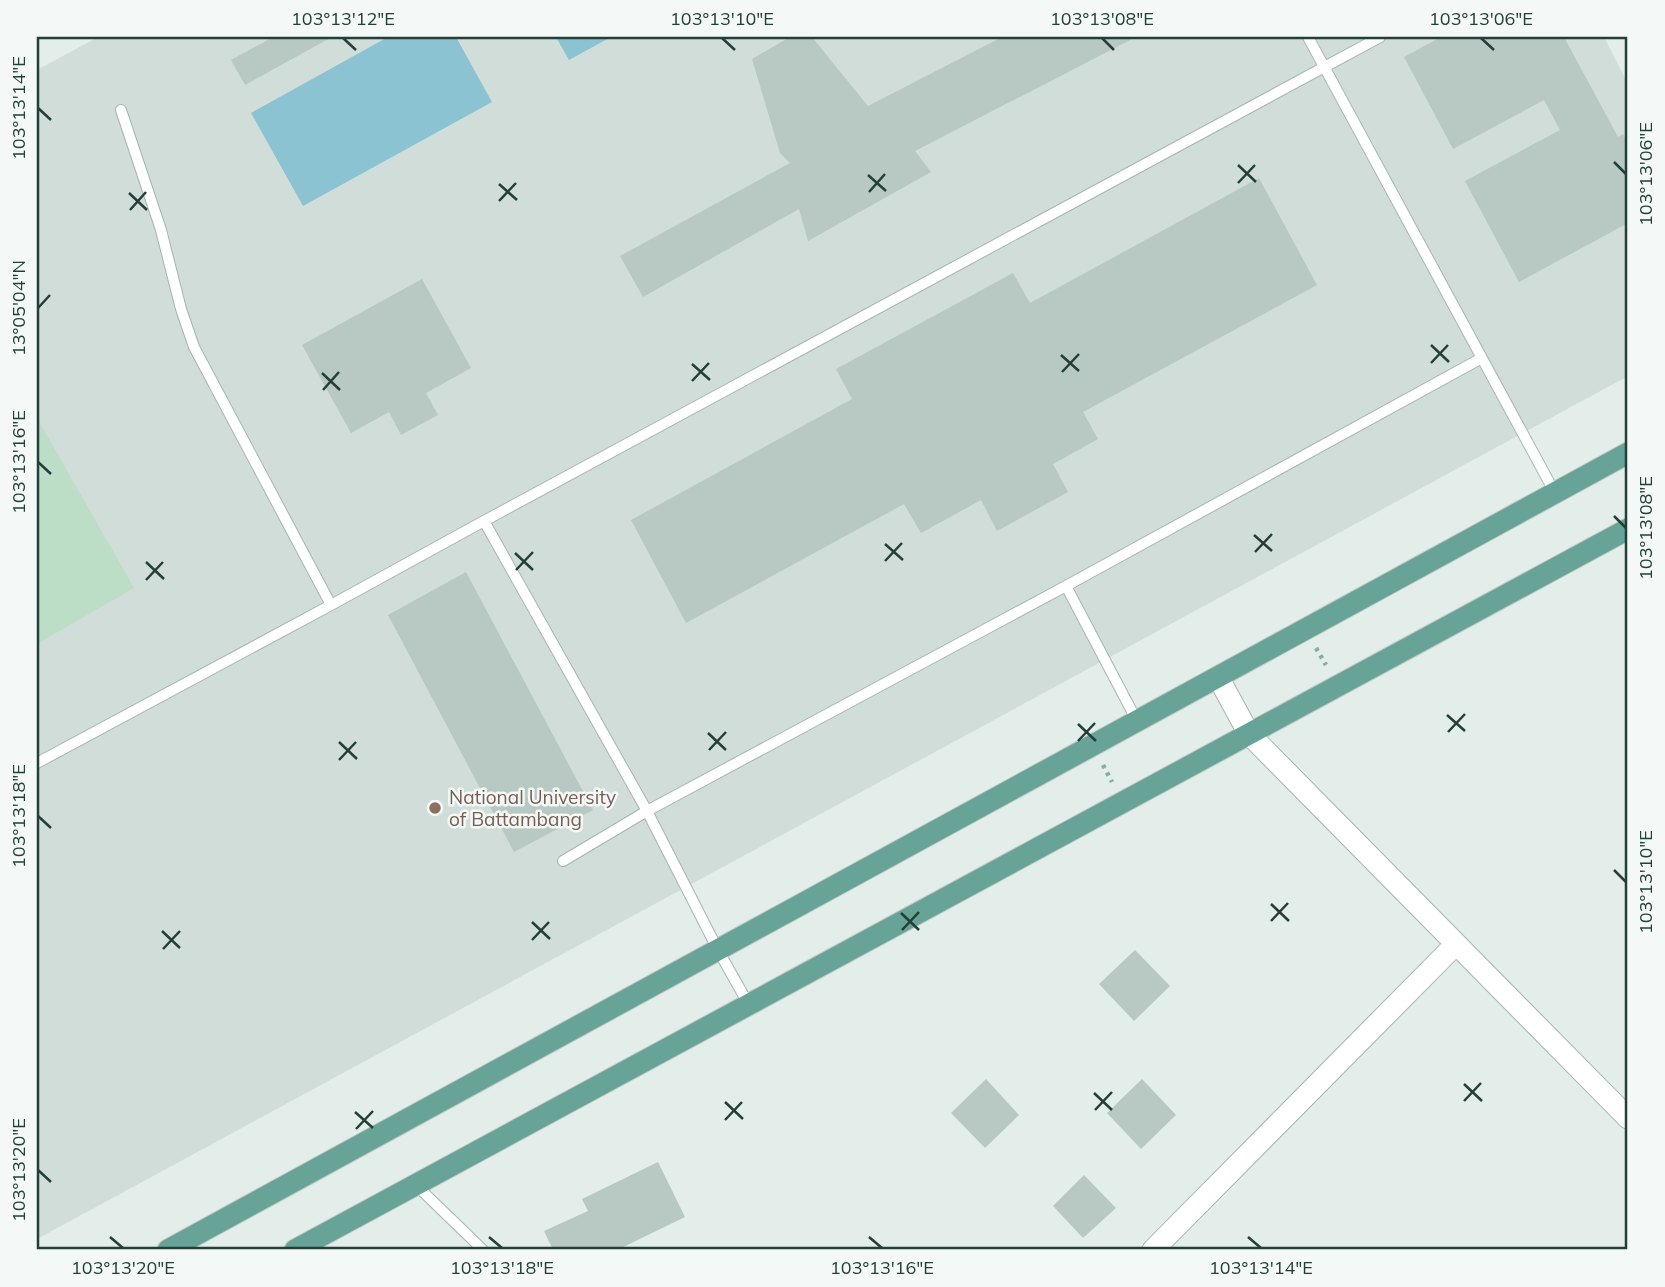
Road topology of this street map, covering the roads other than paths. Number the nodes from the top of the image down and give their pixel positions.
1 (1308, 37) edge
2 (1380, 37) edge
3 (1324, 67) junction
4 (121, 110) dead end
5 (1480, 359) junction
6 (1628, 453) edge
7 (1555, 493) junction
8 (484, 521) junction
9 (1628, 529) edge
10 (1066, 586) junction
11 (331, 605) junction
12 (1217, 677) junction
13 (1137, 721) junction
14 (1250, 734) junction
15 (37, 763) edge
16 (647, 811) junction
17 (563, 861) dead end
18 (1456, 944) junction
19 (718, 950) junction
20 (749, 1004) junction
21 (1628, 1118) edge
22 (416, 1185) junction
23 (169, 1250) edge
24 (295, 1250) edge
25 (484, 1250) edge
26 (1153, 1250) edge

1 - 3 lane
2 - 3 lane
3 - 5 lane
3 - 8 lane
4 - 11 lane
5 - 7 lane
5 - 10 lane
6 - 7 main road
7 - 12 main road
8 - 11 lane
8 - 16 lane
9 - 14 main road
10 - 13 lane
10 - 16 lane
11 - 15 lane
12 - 13 main road
12 - 14 street
13 - 19 main road
14 - 18 street
14 - 20 main road
16 - 17 lane
16 - 19 lane
18 - 21 street
18 - 26 street
19 - 20 lane
19 - 23 main road
20 - 22 main road
22 - 24 main road
22 - 25 lane

